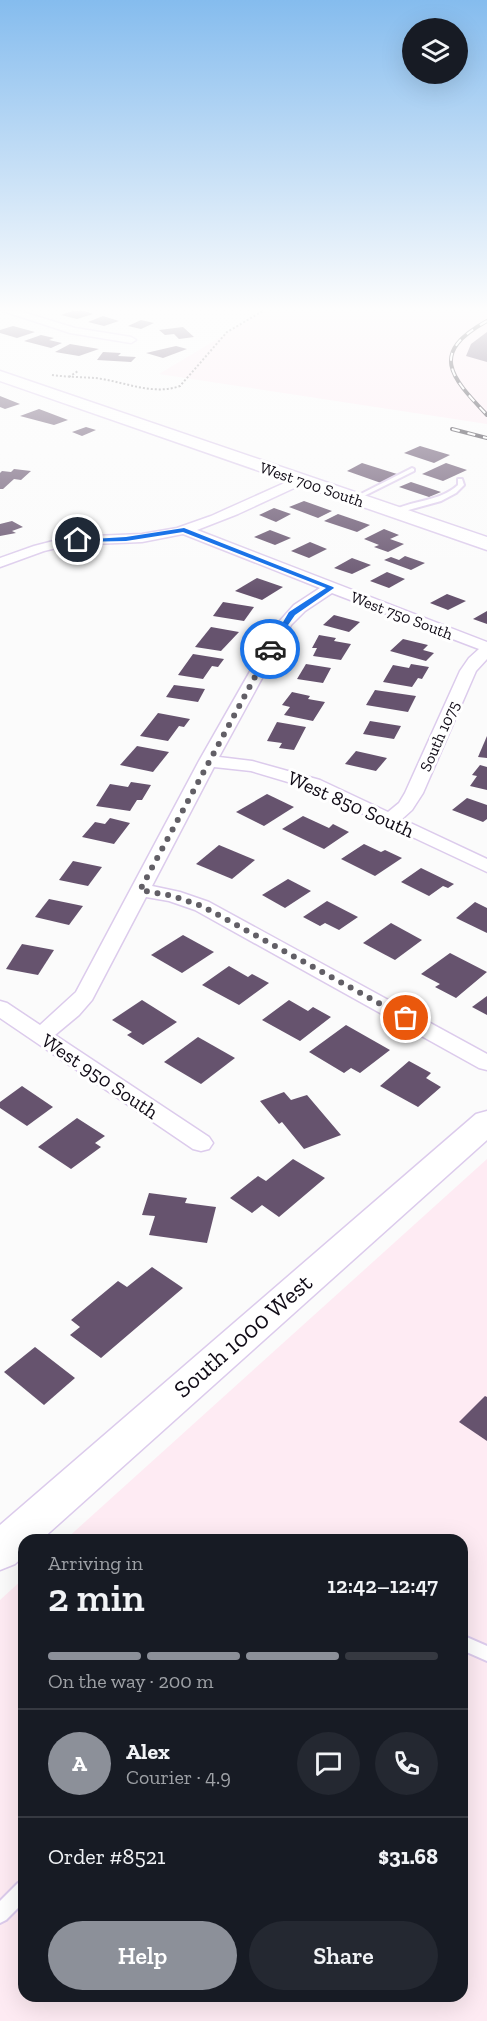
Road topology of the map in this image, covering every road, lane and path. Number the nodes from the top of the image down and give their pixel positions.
1 (85, 405) edge
2 (412, 470) dead end
3 (300, 480) junction
4 (460, 480) dead end
5 (354, 499) junction
6 (394, 512) junction
7 (184, 530) junction
8 (487, 544) edge
9 (0, 563) edge
10 (331, 588) junction
11 (487, 649) edge
12 (208, 761) junction
13 (389, 820) junction
14 (487, 866) edge
15 (140, 890) junction
16 (0, 1008) edge
17 (40, 1036) junction
18 (487, 1063) edge
19 (487, 1122) edge
20 (201, 1143) dead end
21 (19, 1534) edge
22 (18, 1535) edge
23 (0, 1551) edge
24 (468, 1645) edge
25 (487, 1654) edge
26 (18, 1895) edge
27 (0, 1914) edge

1 - 3 street, West 700 South
2 - 5 lane
3 - 5 street, West 700 South
3 - 7 street
4 - 6 lane
5 - 6 street, West 700 South
6 - 8 street, West 700 South
7 - 9 street
7 - 10 street, West 750 South
10 - 11 street, West 750 South
10 - 12 street
11 - 13 street, South 1075
12 - 13 street, West 850 South
12 - 15 street
13 - 14 street, West 850 South
15 - 17 street
15 - 18 street
16 - 17 street, West 950 South
17 - 20 street, West 950 South
19 - 21 street, South 1000 West
22 - 23 street, South 1000 West
24 - 25 lane
26 - 27 lane

